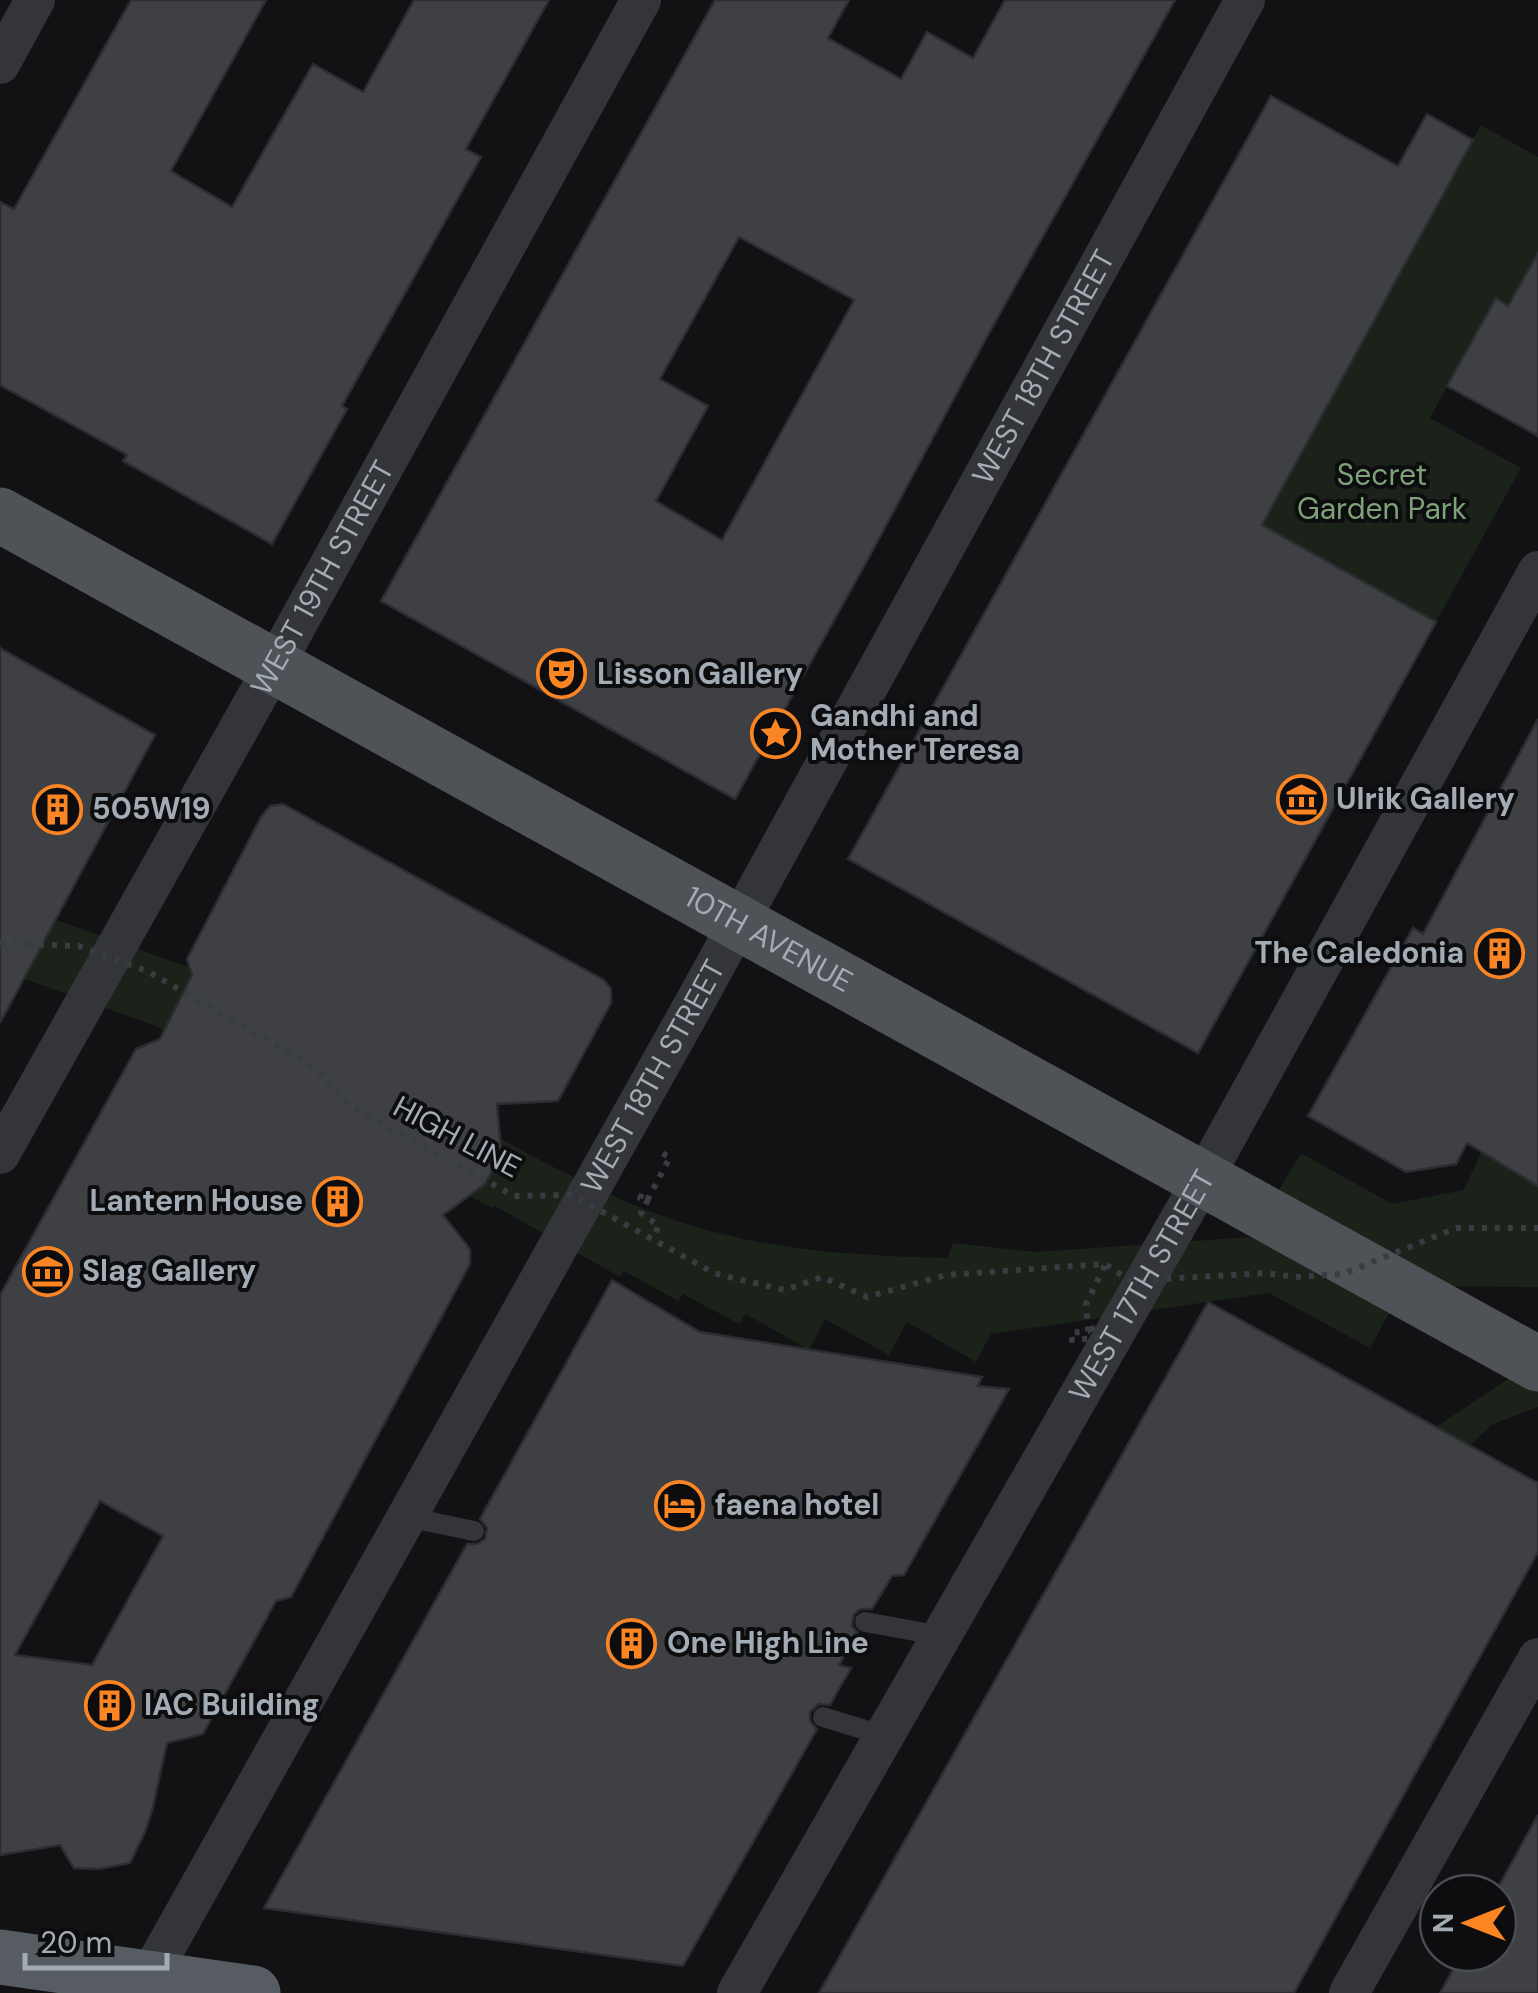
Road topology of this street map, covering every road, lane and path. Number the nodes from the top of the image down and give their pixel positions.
1 (35, 0) edge
2 (641, 0) edge
3 (1245, 0) edge
4 (0, 64) edge
5 (0, 514) edge
6 (1537, 574) edge
7 (274, 666) junction
8 (738, 922) junction
9 (0, 944) edge
10 (0, 1154) edge
11 (670, 1157) dead end
12 (658, 1162) dead end
13 (1203, 1180) junction
14 (640, 1198) dead end
15 (1538, 1228) edge
16 (652, 1239) junction
17 (1105, 1264) junction
18 (1089, 1330) dead end
19 (1538, 1364) edge
20 (407, 1517) junction
21 (474, 1531) dead end
22 (865, 1622) dead end
23 (942, 1636) junction
24 (1538, 1658) edge
25 (824, 1717) dead end
26 (884, 1736) junction
27 (0, 1957) edge
28 (144, 1985) edge
29 (253, 1993) edge
30 (737, 1993) edge
31 (1349, 1993) edge

1 - 4 street
2 - 7 street, WEST 19TH STREET
3 - 8 street, WEST 18TH STREET
5 - 7 main road, 10TH AVENUE
6 - 13 street, WEST 17TH STREET
7 - 8 main road, 10TH AVENUE
7 - 10 street, WEST 19TH STREET
8 - 13 main road, 10TH AVENUE
8 - 20 street, WEST 18TH STREET
9 - 16 path, HIGH LINE, bridge
11 - 14 path
12 - 16 path
13 - 19 main road, 10TH AVENUE
13 - 23 street, WEST 17TH STREET
15 - 17 path, HIGH LINE, bridge
16 - 17 path, HIGH LINE, bridge
17 - 18 path, bridge
20 - 21 lane
20 - 28 street, WEST 18TH STREET
22 - 23 lane
23 - 26 street, WEST 17TH STREET
24 - 31 street
25 - 26 lane
26 - 30 street, WEST 17TH STREET
27 - 28 highway
28 - 29 highway

